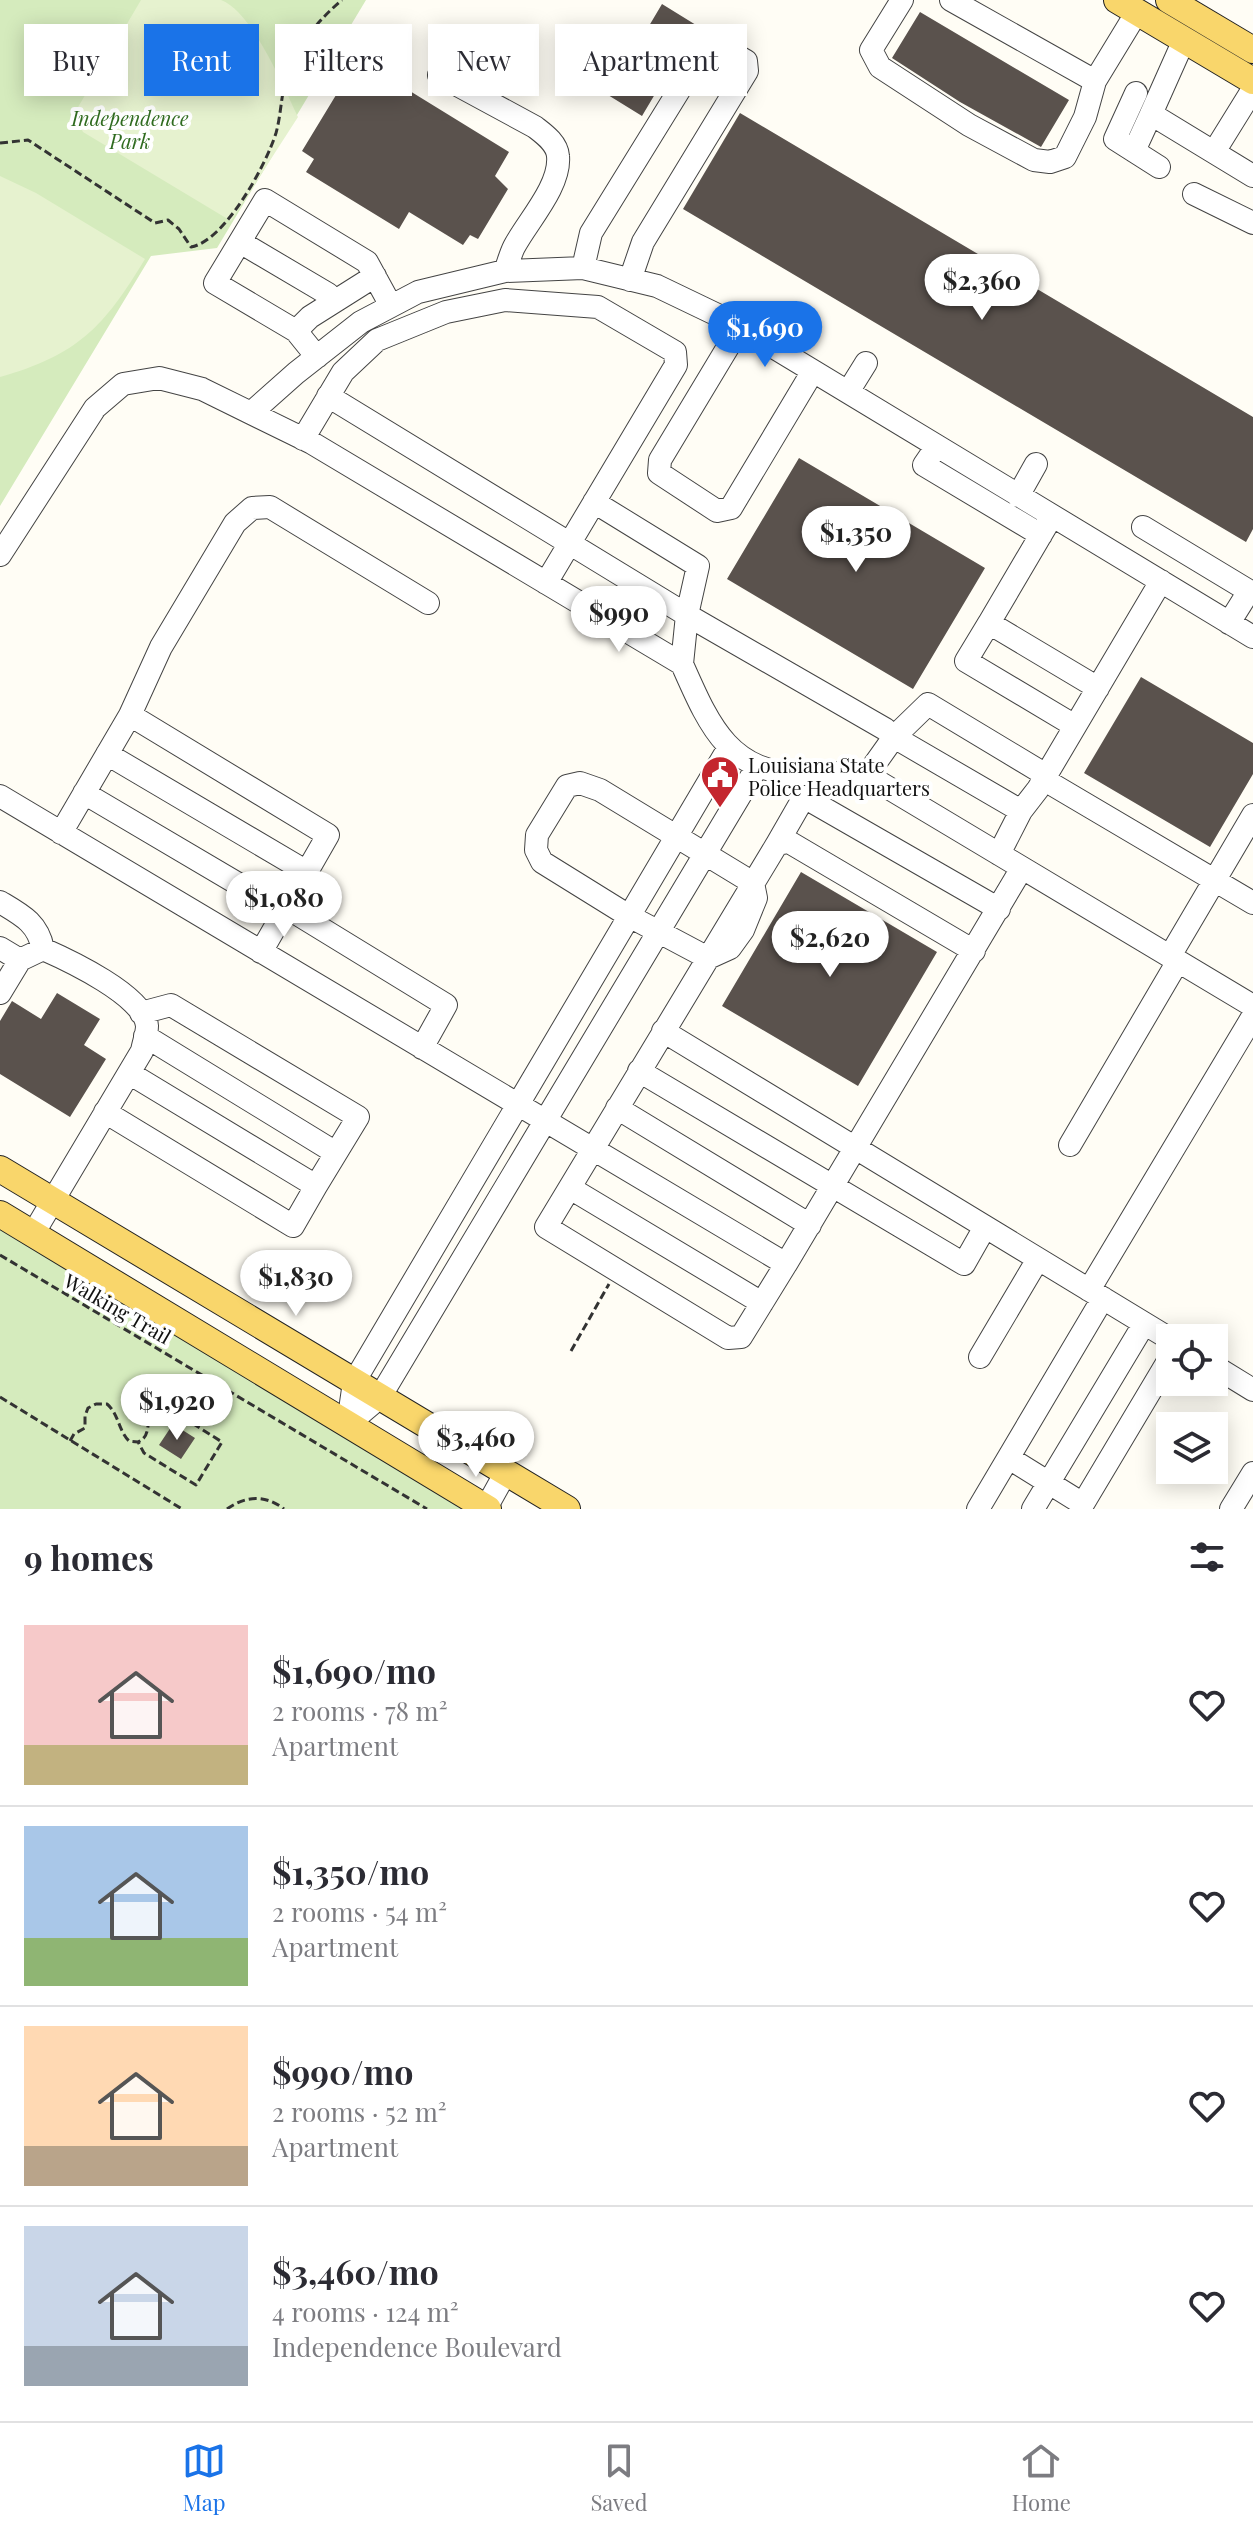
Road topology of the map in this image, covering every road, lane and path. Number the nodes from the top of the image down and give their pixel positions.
1 (342, 0) edge
2 (902, 0) edge
3 (951, 0) edge
4 (1169, 0) edge
5 (1138, 12) edge
6 (1184, 40) junction
7 (1253, 50) edge
8 (1253, 64) edge
9 (1095, 81) junction
10 (1253, 81) edge
11 (1253, 89) edge
12 (1136, 93) dead end
13 (478, 96) edge
14 (1151, 114) junction
15 (0, 143) edge
16 (1134, 151) junction
17 (1214, 152) junction
18 (1159, 167) dead end
19 (1253, 176) edge
20 (1194, 194) dead end
21 (1253, 223) edge
22 (240, 242) junction
23 (583, 268) junction
24 (505, 271) junction
25 (375, 276) junction
26 (630, 280) junction
27 (333, 301) junction
28 (391, 306) junction
29 (740, 327) junction
30 (296, 331) junction
31 (317, 357) junction
32 (866, 363) dead end
33 (813, 371) junction
34 (848, 392) junction
35 (328, 396) junction
36 (251, 413) junction
37 (303, 439) junction
38 (937, 446) junction
39 (1036, 464) dead end
40 (1018, 496) junction
41 (594, 502) junction
42 (1046, 525) junction
43 (1143, 527) dead end
44 (569, 544) junction
45 (0, 555) edge
46 (1161, 581) junction
47 (546, 583) junction
48 (428, 603) dead end
49 (687, 615) junction
50 (989, 623) junction
51 (1229, 623) junction
52 (1253, 637) edge
53 (682, 664) junction
54 (1098, 688) junction
55 (130, 715) junction
56 (1075, 726) junction
57 (894, 737) junction
58 (728, 749) junction
59 (107, 754) junction
60 (757, 767) junction
61 (867, 775) junction
62 (1045, 777) junction
63 (84, 793) junction
64 (0, 796) edge
65 (1021, 811) junction
66 (1253, 815) edge
67 (61, 833) junction
68 (676, 837) junction
69 (777, 844) junction
70 (706, 854) junction
71 (999, 854) junction
72 (1022, 868) junction
73 (307, 872) junction
74 (1214, 880) junction
75 (753, 883) junction
76 (0, 902) edge
77 (1253, 903) edge
78 (285, 909) junction
79 (999, 909) junction
80 (629, 916) junction
81 (659, 932) junction
82 (0, 948) edge
83 (43, 949) junction
84 (974, 951) junction
85 (261, 952) junction
86 (708, 958) junction
87 (1174, 959) junction
88 (20, 960) junction
89 (0, 993) edge
90 (1253, 1006) edge
91 (141, 1013) junction
92 (1253, 1016) edge
93 (663, 1031) junction
94 (145, 1036) junction
95 (422, 1048) junction
96 (639, 1071) junction
97 (129, 1073) junction
98 (518, 1105) junction
99 (617, 1108) junction
100 (105, 1112) junction
101 (546, 1120) junction
102 (1070, 1145) dead end
103 (593, 1149) junction
104 (857, 1149) junction
105 (336, 1153) junction
106 (0, 1169) edge
107 (835, 1185) junction
108 (316, 1186) junction
109 (570, 1188) junction
110 (53, 1201) junction
111 (0, 1214) edge
112 (810, 1225) junction
113 (985, 1227) junction
114 (33, 1234) junction
115 (0, 1255) edge
116 (1038, 1259) junction
117 (786, 1264) junction
118 (617, 1271) junction
119 (1096, 1294) junction
120 (762, 1303) junction
121 (1144, 1324) junction
122 (1156, 1331) edge
123 (571, 1351) dead end
124 (980, 1357) dead end
125 (1228, 1375) edge
126 (354, 1382) junction
127 (1156, 1382) edge
128 (1253, 1390) edge
129 (0, 1397) edge
130 (380, 1397) junction
131 (348, 1424) junction
132 (70, 1441) junction
133 (138, 1442) junction
134 (1009, 1458) junction
135 (506, 1472) junction
136 (1253, 1473) edge
137 (1049, 1482) junction
138 (1082, 1506) edge
139 (234, 1507) edge
140 (277, 1507) edge
141 (487, 1508) edge
142 (182, 1509) edge
143 (227, 1509) edge
144 (284, 1509) edge
145 (427, 1509) edge
146 (567, 1509) edge
147 (978, 1509) edge
148 (1033, 1509) edge
149 (1231, 1509) edge

1 - 15 path
2 - 9 street
3 - 9 street
4 - 7 main road
5 - 6 main road
5 - 8 main road
5 - 9 street
6 - 10 main road
6 - 14 street
11 - 17 street
12 - 16 street
13 - 24 street
14 - 16 street
14 - 17 street
16 - 18 street
17 - 19 street
20 - 21 street
22 - 25 street
22 - 27 street
22 - 30 street
23 - 24 street
23 - 26 street
23 - 26 street
24 - 28 street
25 - 27 street
25 - 28 street
26 - 29 street
27 - 30 street
28 - 31 street
29 - 33 street
29 - 33 street
30 - 31 street
31 - 36 street
32 - 34 street
33 - 34 street
34 - 38 street
35 - 37 street
35 - 41 street
35 - 44 street
36 - 37 street
36 - 45 street
37 - 47 street
38 - 40 street
38 - 42 street
39 - 40 street
40 - 42 street
41 - 44 street
41 - 49 street
42 - 46 street
42 - 50 street
43 - 51 street
44 - 47 street
44 - 49 street
46 - 51 street
46 - 54 street
47 - 53 street
48 - 55 street
49 - 53 street
49 - 57 street
50 - 54 street
50 - 56 street
51 - 52 street
53 - 58 street
54 - 56 street
55 - 59 street
55 - 73 street
56 - 62 street
57 - 61 street
57 - 62 street
57 - 65 street
58 - 60 street
58 - 68 street
59 - 63 street
59 - 73 street
60 - 61 street
60 - 70 street
61 - 71 street
62 - 65 street
62 - 74 street
63 - 67 street
63 - 78 street
64 - 67 street
65 - 71 street
66 - 74 street
67 - 85 street
68 - 70 street
68 - 80 street
68 - 80 street
69 - 75 street
69 - 79 street
69 - 84 street
70 - 75 street
70 - 81 street
71 - 72 street
72 - 79 street
72 - 87 street
73 - 78 street
74 - 77 street
74 - 87 street
75 - 86 street
76 - 83 street
78 - 85 street
78 - 95 street
79 - 84 street
80 - 81 street
80 - 98 street
81 - 86 street
81 - 101 street
82 - 88 street
83 - 88 street
83 - 91 street
84 - 104 street
85 - 95 street
86 - 93 street
87 - 90 street
87 - 102 street
88 - 89 street
91 - 94 street
91 - 105 street
92 - 119 street
93 - 96 street
93 - 104 street
94 - 97 street
94 - 105 street
95 - 98 street
96 - 99 street
96 - 107 street
97 - 100 street
97 - 108 street
98 - 101 street
98 - 126 street
99 - 103 street
99 - 112 street
100 - 108 street
100 - 110 street
101 - 103 street
101 - 130 street
103 - 109 street
103 - 117 street
104 - 107 street
104 - 113 street
105 - 108 street
106 - 110 main road
107 - 112 street
107 - 113 street
109 - 118 street
109 - 120 street
110 - 114 street
110 - 126 main road
111 - 114 main road
112 - 117 street
113 - 116 street
114 - 131 main road
115 - 145 path, Walking Trail
116 - 119 street
116 - 124 street
117 - 120 street
118 - 120 street
118 - 123 path
119 - 121 street
119 - 134 street
121 - 122 street
121 - 137 street
125 - 128 street
126 - 130 main road
126 - 131 street
127 - 138 street
129 - 132 path
130 - 131 street
130 - 135 main road
131 - 141 main road
132 - 133 path
132 - 142 path
133 - 133 path
134 - 137 street
134 - 147 street
135 - 141 street
135 - 146 main road
136 - 149 street
137 - 138 street
137 - 148 street
139 - 140 path
139 - 143 path
140 - 144 path

